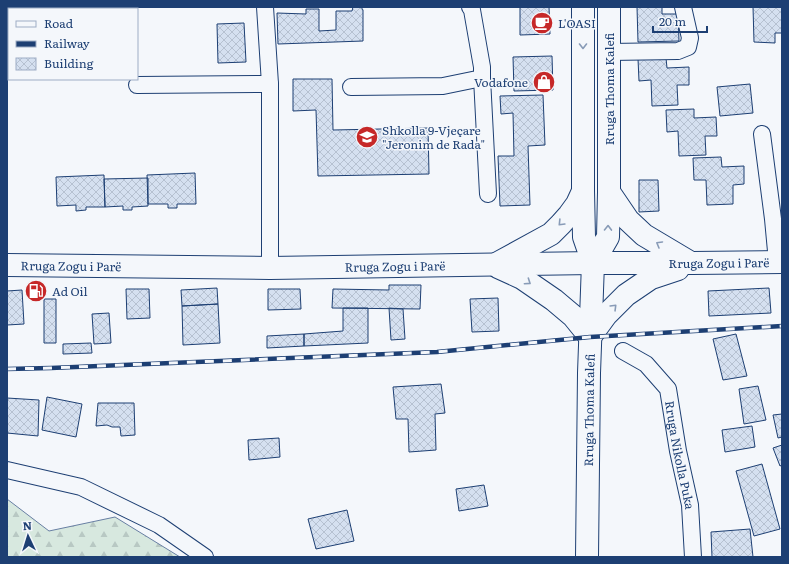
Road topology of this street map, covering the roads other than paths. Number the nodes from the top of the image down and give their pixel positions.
1 (265, 7) edge
2 (470, 7) edge
3 (584, 7) edge
4 (608, 7) edge
5 (683, 7) edge
6 (609, 52) junction
7 (482, 78) junction
8 (270, 84) junction
9 (137, 85) dead end
10 (351, 87) dead end
11 (762, 134) dead end
12 (584, 191) junction
13 (609, 192) junction
14 (488, 194) dead end
15 (777, 219) edge
16 (779, 262) edge
17 (593, 263) junction
18 (692, 263) junction
19 (7, 264) edge
20 (493, 265) junction
21 (270, 268) junction
22 (590, 337) junction
23 (623, 351) dead end
24 (7, 470) edge
25 (205, 557) edge
26 (587, 557) edge
27 (693, 557) edge

1 - 8 street
2 - 7 street
3 -> 12 main road, Rruga Thoma Kalefi
4 - 6 main road, Rruga Thoma Kalefi
5 - 6 street
6 - 13 main road, Rruga Thoma Kalefi
7 - 10 street
7 - 14 street
8 - 9 street
8 - 21 street
11 - 15 street
12 - 17 main road, Rruga Thoma Kalefi
12 -> 20 main road
17 -> 13 main road, Rruga Thoma Kalefi
18 -> 13 main road
15 - 16 street
16 - 18 main road, Rruga Zogu i Parë
17 - 18 main road, Rruga Zogu i Parë
17 - 20 main road, Rruga Zogu i Parë
17 - 22 main road, Rruga Thoma Kalefi
22 -> 18 main road
19 - 21 main road, Rruga Zogu i Parë
20 - 21 main road, Rruga Zogu i Parë
20 -> 22 main road
22 - 26 main road, Rruga Thoma Kalefi
23 - 27 street, Rruga Nikolla Puka
24 - 25 street

